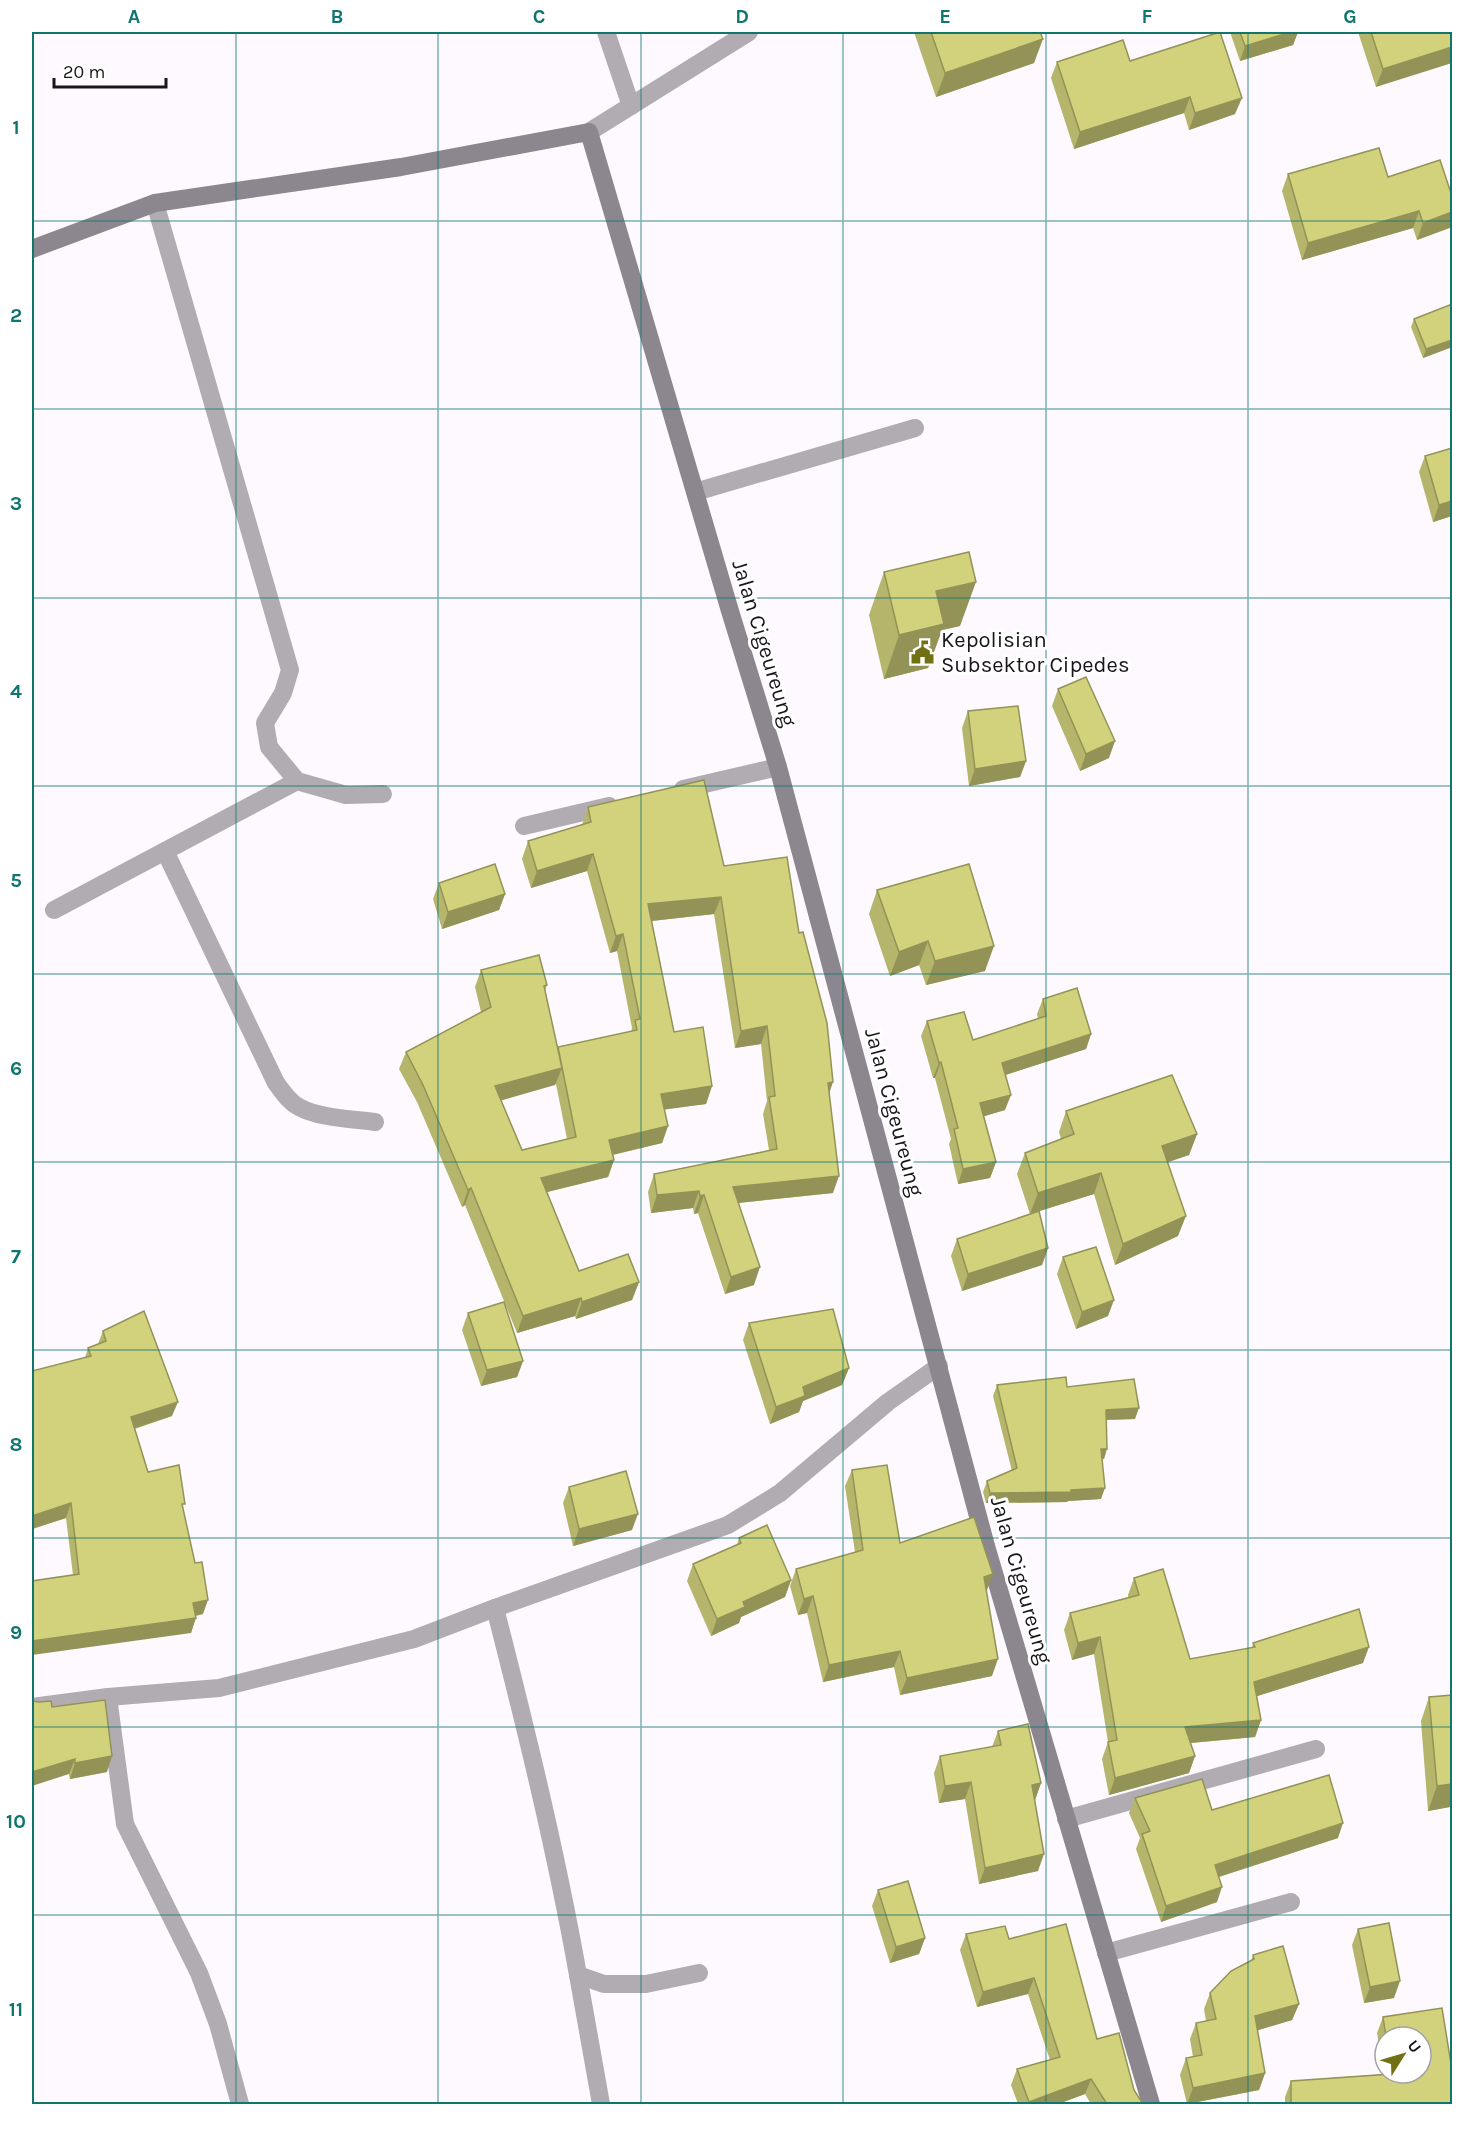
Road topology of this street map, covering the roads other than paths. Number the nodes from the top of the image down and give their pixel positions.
1 (606, 32) edge
2 (749, 32) edge
3 (631, 106) junction
4 (589, 132) junction
5 (155, 203) junction
6 (32, 249) edge
7 (915, 428) dead end
8 (695, 492) junction
9 (778, 767) junction
10 (297, 781) junction
11 (383, 794) dead end
12 (663, 794) edge
13 (628, 802) edge
14 (524, 826) dead end
15 (165, 851) junction
16 (54, 910) dead end
17 (375, 1122) dead end
18 (939, 1366) junction
19 (495, 1608) junction
20 (108, 1697) junction
21 (32, 1707) edge
22 (1316, 1749) dead end
23 (1066, 1819) junction
24 (1291, 1902) dead end
25 (1106, 1953) junction
26 (699, 1972) dead end
27 (578, 1975) junction
28 (240, 2104) edge
29 (601, 2104) edge
30 (1151, 2104) edge

1 - 3 street
2 - 3 street
3 - 4 street
4 - 5 street
4 - 8 street, Jalan Cigeureung
5 - 6 street
5 - 10 street
7 - 8 street
8 - 9 street, Jalan Cigeureung
9 - 12 street
9 - 18 street, Jalan Cigeureung
10 - 11 street
10 - 15 street
13 - 14 street
15 - 16 street
15 - 17 street
18 - 19 street
18 - 23 street, Jalan Cigeureung
19 - 20 street
19 - 27 street
20 - 21 street
20 - 28 street
22 - 23 street
23 - 25 street, Jalan Cigeureung
24 - 25 street
25 - 30 street, Jalan Cigeureung
26 - 27 street
27 - 29 street

